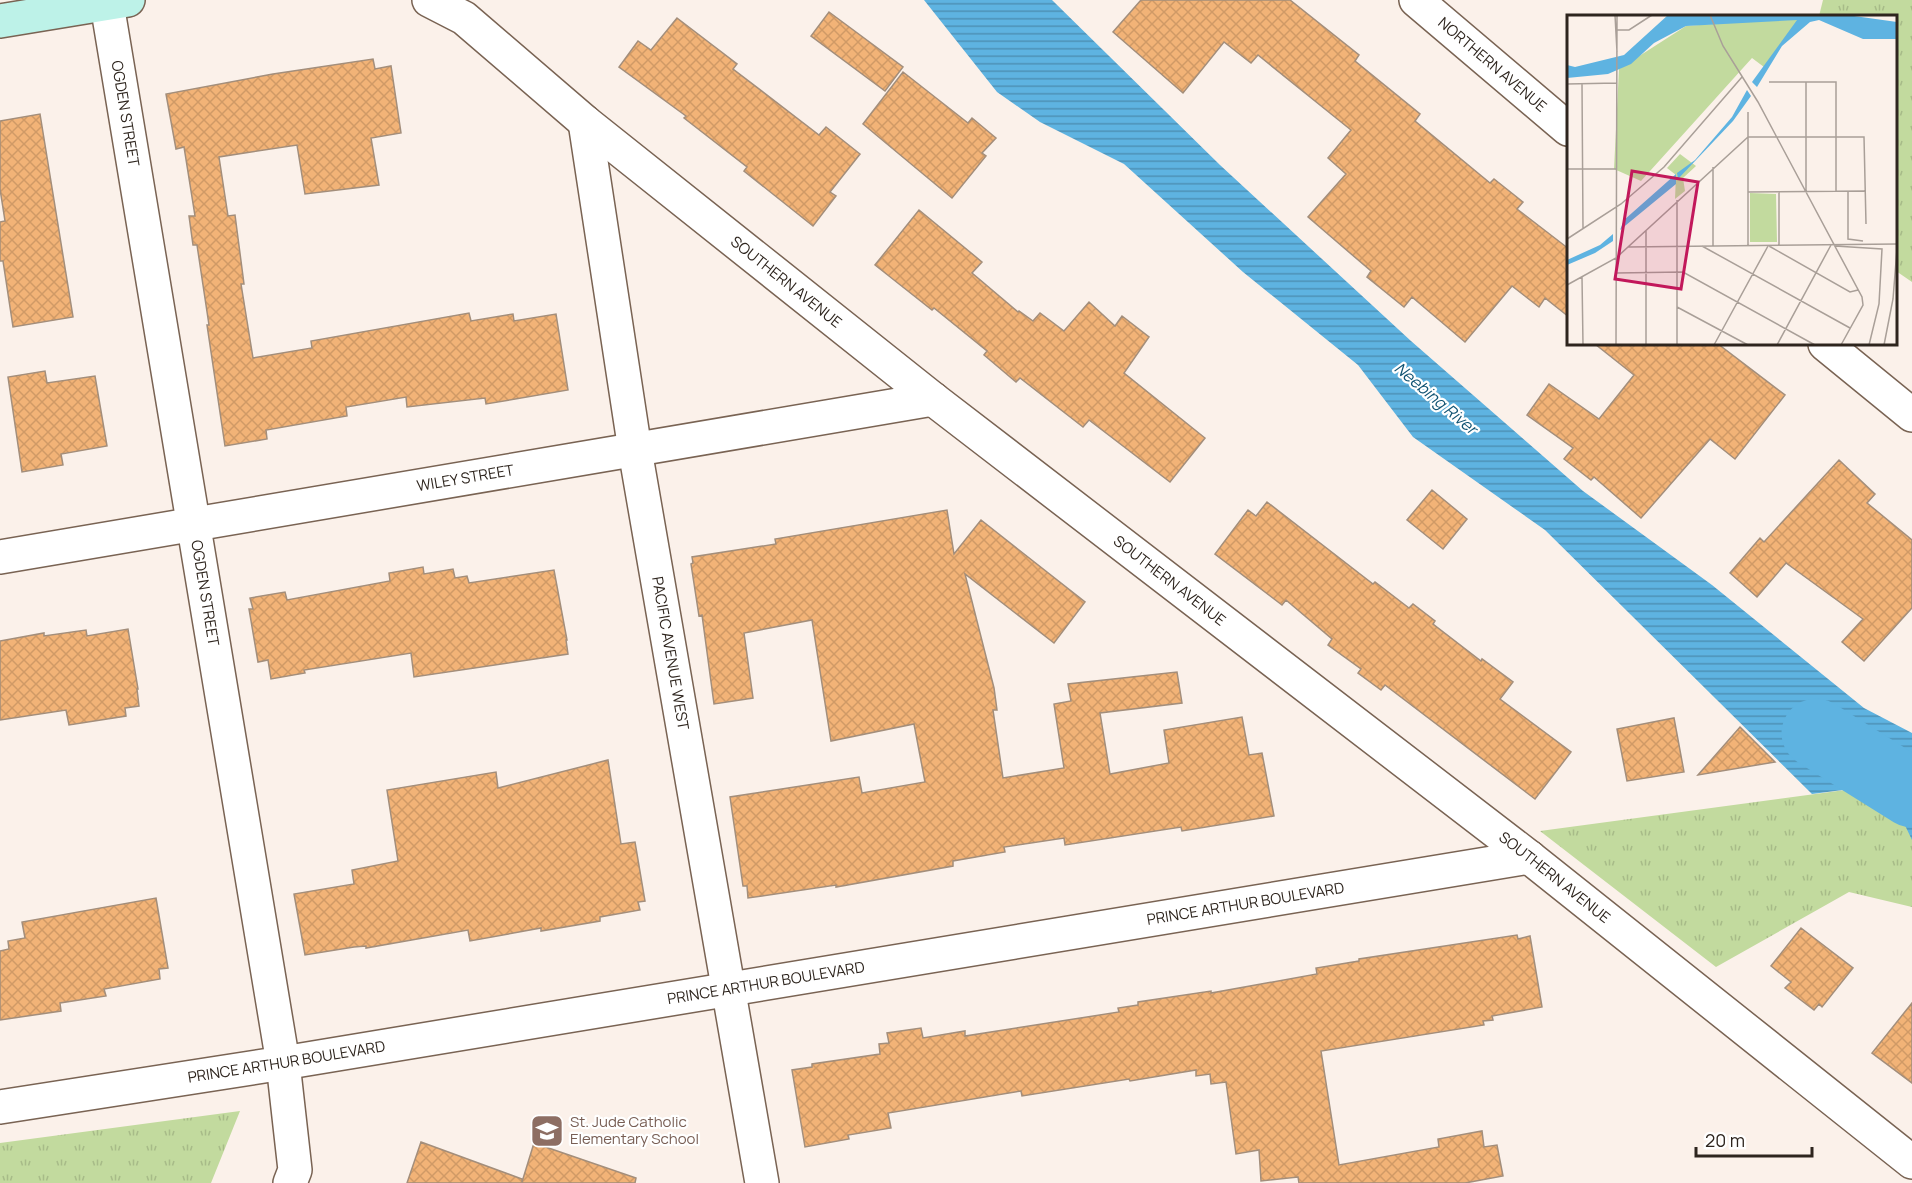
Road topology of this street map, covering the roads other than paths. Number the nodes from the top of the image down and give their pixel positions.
1 (429, 0) edge
2 (1416, 0) edge
3 (118, 2) edge
4 (0, 21) edge
5 (585, 122) junction
6 (1567, 127) edge
7 (1826, 345) edge
8 (933, 399) junction
9 (1912, 415) edge
10 (634, 450) junction
11 (194, 526) junction
12 (0, 557) edge
13 (1529, 857) junction
14 (729, 990) junction
15 (283, 1063) junction
16 (0, 1107) edge
17 (1912, 1162) edge
18 (290, 1183) edge
19 (762, 1183) edge

1 - 5 street, SOUTHERN AVENUE
2 - 6 street, NORTHERN AVENUE
3 - 4 main road
3 - 11 street, OGDEN STREET
5 - 8 street, SOUTHERN AVENUE
5 - 10 street, PACIFIC AVENUE WEST
7 - 9 street
8 - 10 street, WILEY STREET
8 - 13 street, SOUTHERN AVENUE
10 - 11 street, WILEY STREET
10 - 14 street, PACIFIC AVENUE WEST
11 - 12 street, WILEY STREET
11 - 15 street, OGDEN STREET
13 - 14 street, PRINCE ARTHUR BOULEVARD
13 - 17 street, SOUTHERN AVENUE
14 - 15 street, PRINCE ARTHUR BOULEVARD
14 - 19 street, PACIFIC AVENUE WEST
15 - 16 street, PRINCE ARTHUR BOULEVARD
15 - 18 street, OGDEN STREET

